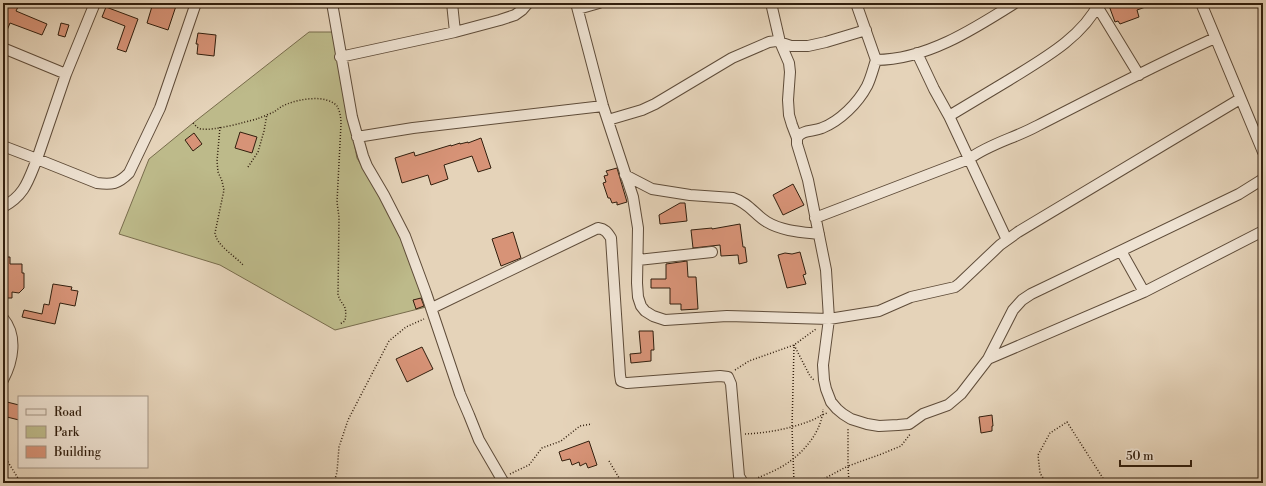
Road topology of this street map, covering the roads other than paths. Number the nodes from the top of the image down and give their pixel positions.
1 (95, 3) edge
2 (196, 3) edge
3 (332, 3) edge
4 (452, 3) edge
5 (528, 3) edge
6 (598, 3) edge
7 (771, 3) edge
8 (856, 3) edge
9 (1015, 3) edge
10 (1201, 3) edge
11 (1098, 4) edge
12 (577, 6) edge
13 (866, 30) junction
14 (456, 32) junction
15 (1215, 38) junction
16 (780, 42) junction
17 (3, 48) edge
18 (917, 53) junction
19 (340, 57) junction
20 (876, 60) junction
21 (66, 74) junction
22 (1139, 75) junction
23 (1240, 99) junction
24 (603, 106) junction
25 (949, 116) junction
26 (608, 120) junction
27 (357, 137) junction
28 (797, 138) junction
29 (3, 146) edge
30 (1263, 152) edge
31 (36, 159) junction
32 (969, 159) junction
33 (625, 175) junction
34 (1263, 179) edge
35 (3, 207) edge
36 (815, 218) junction
37 (1263, 231) edge
38 (819, 234) junction
39 (1007, 240) junction
40 (1122, 251) junction
41 (712, 252) dead end
42 (638, 260) junction
43 (1144, 292) junction
44 (433, 312) junction
45 (3, 318) edge
46 (829, 319) junction
47 (988, 359) junction
48 (3, 380) edge
49 (503, 481) edge
50 (743, 483) edge

1 - 21 street
2 - 31 street
3 - 19 street
4 - 14 street
5 - 14 street
6 - 12 street
7 - 16 street
8 - 13 street
9 - 18 street
10 - 15 street
11 - 22 street
11 - 25 street
12 - 24 street
13 - 16 street
13 - 20 street
14 - 19 street
15 - 22 street
15 - 23 street
16 - 26 street
16 - 28 street
17 - 21 street
18 - 20 street
18 - 25 street
19 - 27 street
20 - 28 street
21 - 31 street
22 - 32 street
23 - 30 street
23 - 39 street
24 - 26 street
24 - 27 street
25 - 32 street
26 - 33 street
27 - 44 street
28 - 36 street
29 - 31 street
31 - 35 street
32 - 36 street
32 - 39 street
33 - 38 street
33 - 42 street
34 - 40 street
36 - 38 street
37 - 43 street
38 - 46 street
39 - 46 street
40 - 43 street
40 - 47 street
41 - 42 street
42 - 46 street
43 - 47 street
44 - 49 street
44 - 50 street
45 - 48 street
46 - 47 street

